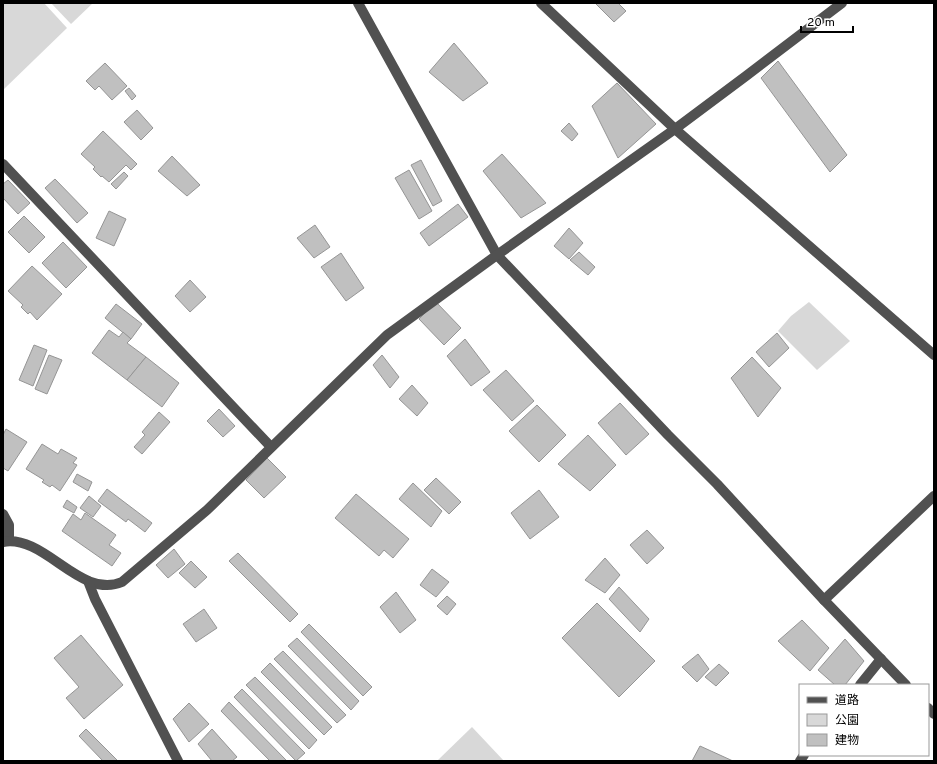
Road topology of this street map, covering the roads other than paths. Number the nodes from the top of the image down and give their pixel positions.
1 (358, 3) edge
2 (541, 3) edge
3 (842, 3) edge
4 (675, 129) junction
5 (3, 164) edge
6 (497, 255) junction
7 (934, 355) edge
8 (271, 447) junction
9 (934, 496) edge
10 (3, 514) edge
11 (6, 541) edge
12 (88, 581) junction
13 (824, 600) junction
14 (881, 659) junction
15 (861, 684) edge
16 (905, 684) edge
17 (178, 761) edge

1 - 6 street
2 - 4 street
3 - 4 street
4 - 6 street
4 - 7 street
5 - 8 street
6 - 8 street
6 - 13 street
8 - 12 street
9 - 13 street
10 - 11 street
11 - 12 street
12 - 17 street
13 - 14 street
14 - 15 street
14 - 16 street

